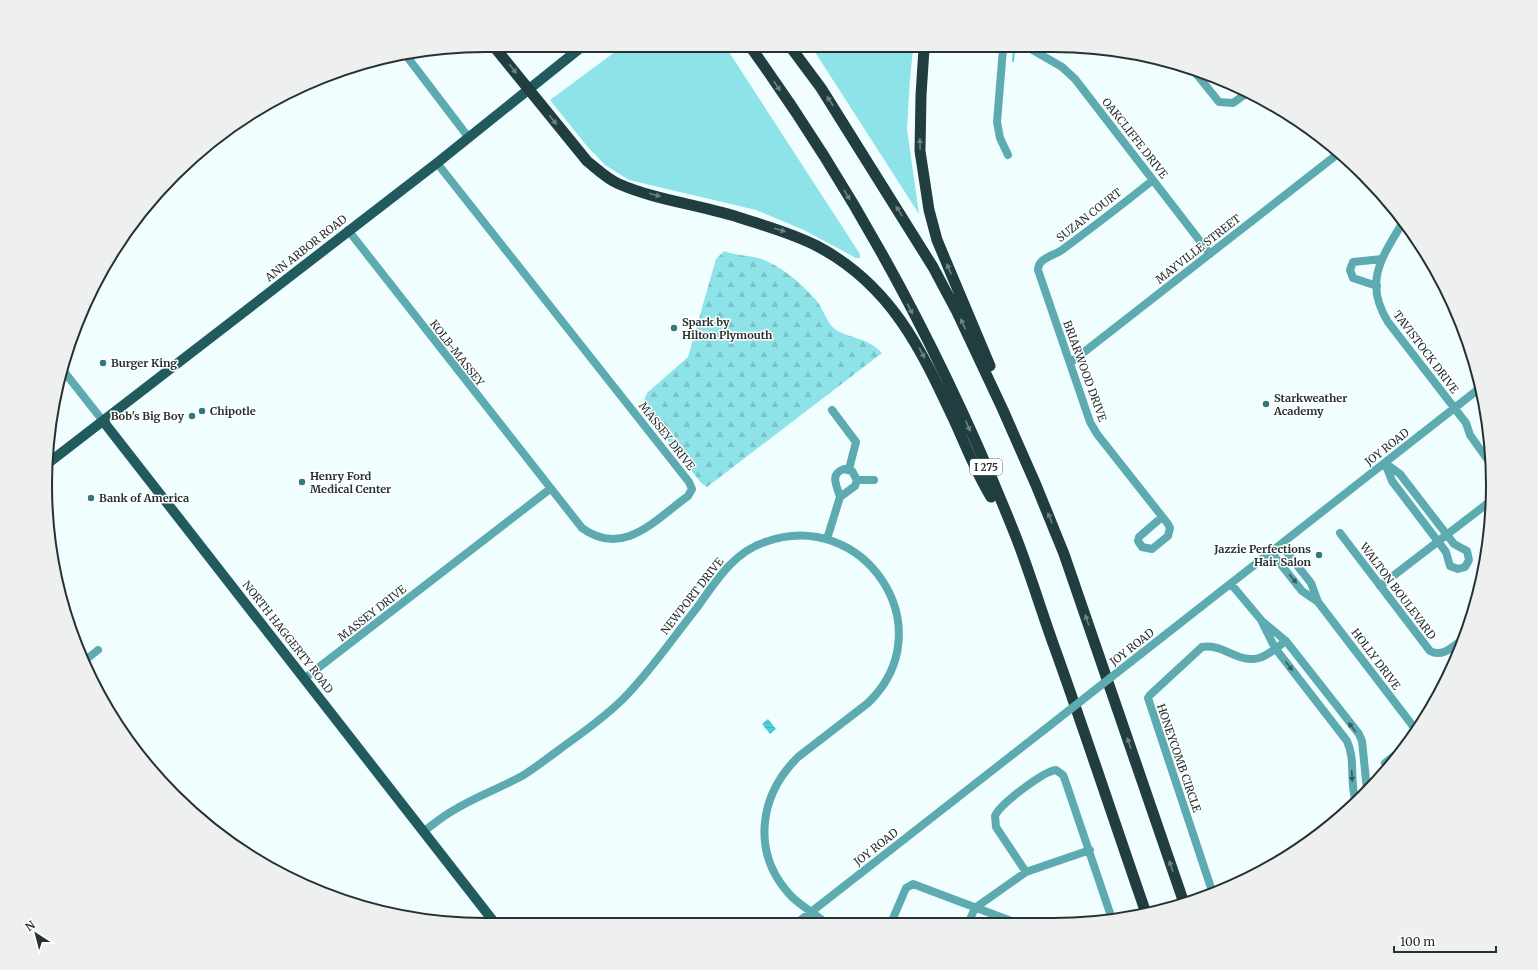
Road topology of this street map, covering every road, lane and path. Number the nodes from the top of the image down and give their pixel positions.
1 (498, 52) edge
2 (575, 52) edge
3 (754, 52) edge
4 (794, 52) edge
5 (924, 52) edge
6 (1003, 52) edge
7 (1036, 52) edge
8 (409, 59) edge
9 (1199, 78) edge
10 (529, 90) junction
11 (1243, 96) edge
12 (469, 138) junction
13 (1008, 155) dead end
14 (1335, 156) edge
15 (437, 163) junction
16 (1153, 180) junction
17 (1401, 227) edge
18 (348, 230) junction
19 (1210, 254) junction
20 (1382, 259) junction
21 (1038, 265) joint
22 (1377, 286) junction
23 (1070, 363) junction
24 (67, 374) edge
25 (1476, 392) edge
26 (1455, 408) junction
27 (832, 410) dead end
28 (1003, 410) junction
29 (103, 421) junction
30 (1485, 456) edge
31 (53, 459) edge
32 (1385, 463) junction
33 (849, 469) junction
34 (857, 480) junction
35 (874, 480) dead end
36 (550, 489) junction
37 (840, 497) junction
38 (1420, 500) junction
39 (1485, 505) edge
40 (1411, 506) junction
41 (1162, 517) junction
42 (1340, 533) dead end
43 (1447, 534) junction
44 (1015, 537) junction
45 (827, 539) junction
46 (1438, 541) junction
47 (1281, 544) junction
48 (1272, 552) junction
49 (1231, 584) junction
50 (1380, 586) junction
51 (1318, 602) junction
52 (1262, 621) junction
53 (1286, 642) junction
54 (1455, 645) edge
55 (1275, 648) junction
56 (98, 650) dead end
57 (88, 658) edge
58 (305, 678) junction
59 (1325, 692) junction
60 (1314, 699) junction
61 (1413, 726) edge
62 (1362, 741) junction
63 (1349, 745) junction
64 (1366, 783) edge
65 (1354, 796) edge
66 (424, 831) junction
67 (1090, 850) junction
68 (1026, 872) junction
69 (1211, 888) edge
70 (1182, 898) edge
71 (975, 908) junction
72 (1144, 908) edge
73 (810, 912) junction
74 (1110, 914) edge
75 (491, 918) edge
76 (803, 918) edge
77 (813, 918) edge
78 (819, 918) edge
79 (893, 918) edge
80 (971, 918) edge
81 (1002, 918) edge

1 -> 10 highway
2 - 10 main road, ANN ARBOR ROAD
3 -> 44 highway, I 275
28 -> 4 highway
28 -> 5 highway
6 - 13 street
7 - 16 street, OAKCLIFFE DRIVE
8 - 12 street
9 - 11 street
10 - 12 main road, ANN ARBOR ROAD
10 -> 44 highway
12 - 15 main road, ANN ARBOR ROAD
14 - 19 street, MAYVILLE STREET
15 - 18 main road, ANN ARBOR ROAD
15 - 36 street, MASSEY DRIVE
16 - 19 street, OAKCLIFFE DRIVE
16 - 21 street, SUZAN COURT
17 - 20 street, TAVISTOCK DRIVE
18 - 29 main road, ANN ARBOR ROAD
18 - 36 street, KOLB-MASSEY
19 - 23 street, MAYVILLE STREET
20 - 22 street, TAVISTOCK DRIVE
20 - 22 street
21 - 23 street, BRIARWOOD DRIVE
22 - 26 street, TAVISTOCK DRIVE
23 - 41 street, BRIARWOOD DRIVE
24 - 29 street, NORTH HAGGERTY ROAD
25 - 26 street, JOY ROAD
26 - 30 street
26 - 32 street, JOY ROAD
27 - 33 street
70 -> 28 highway
29 - 31 main road, ANN ARBOR ROAD
29 - 58 main road, NORTH HAGGERTY ROAD
32 - 38 street
32 - 40 street
32 - 47 street, JOY ROAD
33 - 34 street
33 - 37 street
34 - 35 street
34 - 37 street
36 - 58 street, MASSEY DRIVE
37 - 45 street
38 - 40 street
38 - 43 street
39 - 43 street
40 - 46 street
41 - 41 street, BRIARWOOD DRIVE
42 - 50 street, WALTON BOULEVARD
43 - 46 street
43 - 46 street
44 - 72 highway, I 275
45 - 66 street, NEWPORT DRIVE
45 - 73 street, NEWPORT DRIVE
46 - 50 street
47 - 48 street, JOY ROAD
47 - 51 street, HOLLY DRIVE
48 - 49 street, JOY ROAD
48 -> 51 street, HOLLY DRIVE
49 - 52 street
49 - 73 street, JOY ROAD, bridge
50 - 54 street, WALTON BOULEVARD
51 - 61 street, HOLLY DRIVE
52 - 53 street
52 - 55 street
53 - 55 street, HONEYCOMB CIRCLE
53 - 59 street
55 -> 60 street
55 - 69 street, HONEYCOMB CIRCLE
56 - 57 street
58 - 66 main road, NORTH HAGGERTY ROAD
59 - 60 street
62 -> 59 street
60 - 63 street
62 - 63 street
62 - 64 street
63 -> 65 street
66 - 75 main road, NORTH HAGGERTY ROAD
67 - 68 street
67 - 68 street
67 - 74 street
68 - 71 street
71 - 79 street
71 - 80 street
71 - 81 street
73 - 76 street, JOY ROAD
73 - 77 street
73 - 78 street

